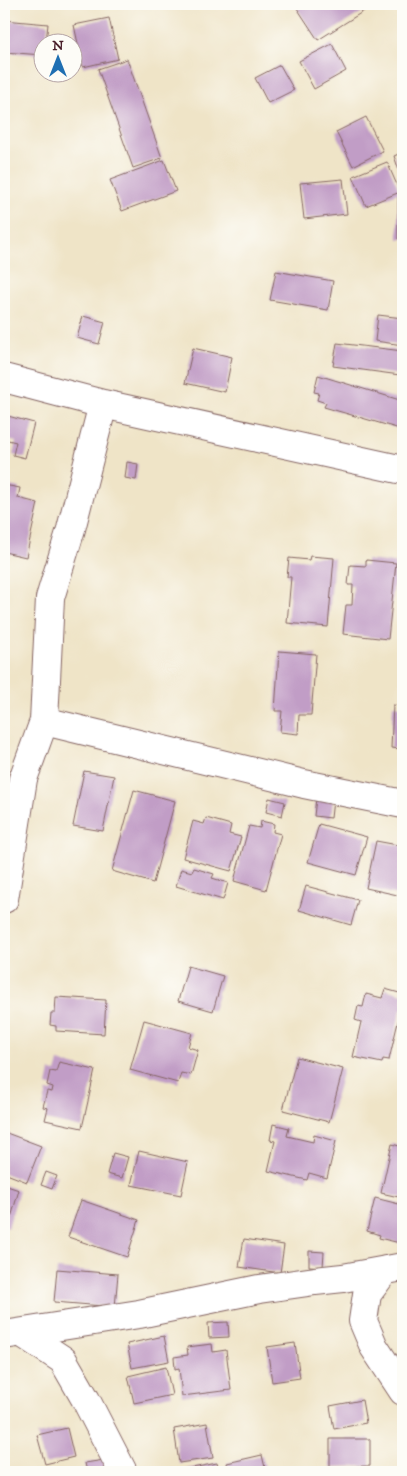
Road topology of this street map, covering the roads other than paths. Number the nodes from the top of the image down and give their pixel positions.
1 (4, 378) edge
2 (103, 404) junction
3 (403, 470) edge
4 (44, 721) junction
5 (403, 804) edge
6 (4, 899) edge
7 (394, 1268) edge
8 (13, 1334) edge
9 (403, 1391) edge
10 (123, 1472) edge

1 - 2 street
2 - 3 street
2 - 4 street
4 - 5 street
4 - 6 street
7 - 8 street
7 - 9 street
8 - 10 street

